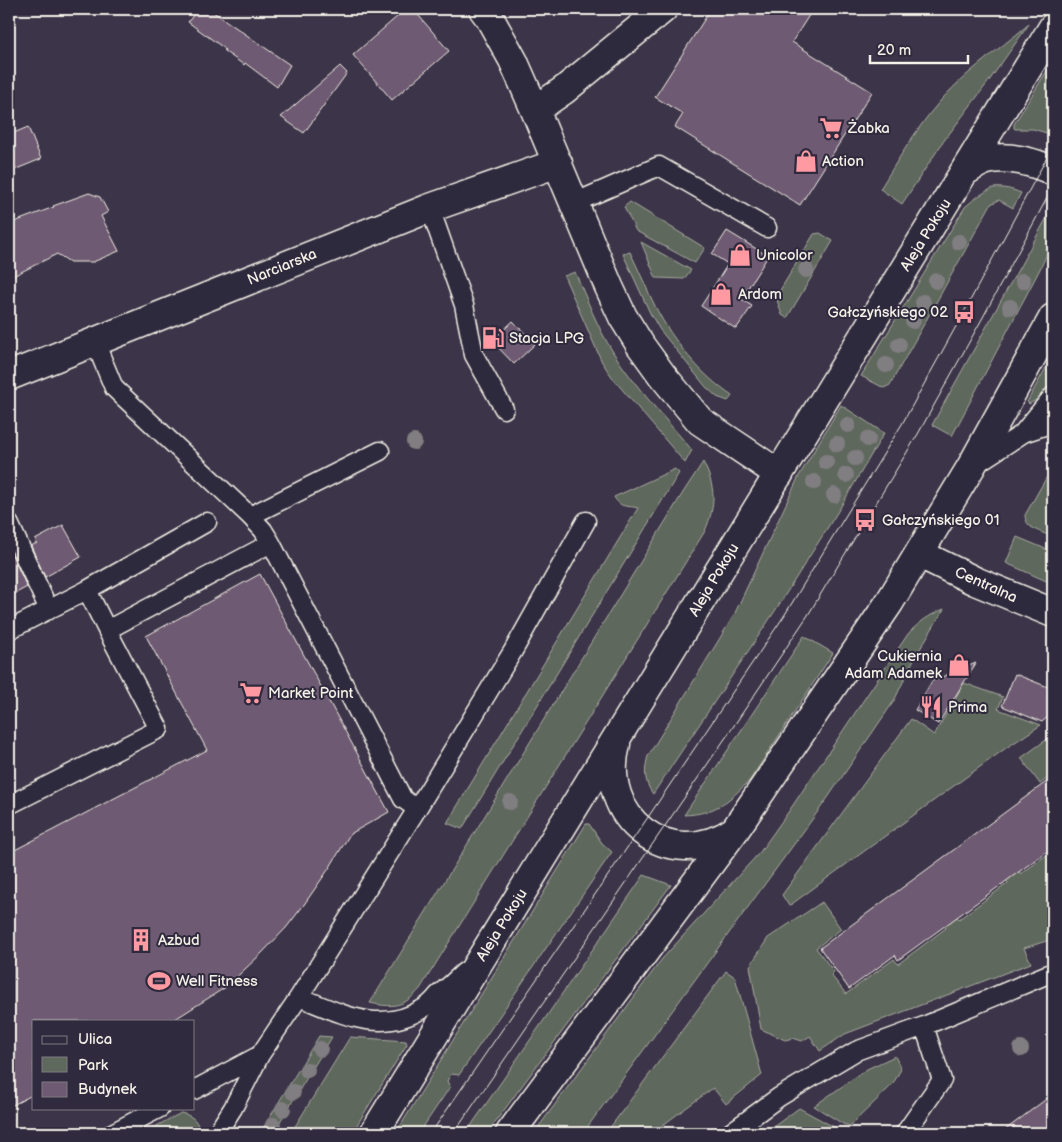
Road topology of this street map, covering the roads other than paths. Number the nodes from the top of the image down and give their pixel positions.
1 (483, 9) edge
2 (663, 9) edge
3 (1053, 27) edge
4 (535, 110) junction
5 (558, 163) junction
6 (966, 171) junction
7 (1053, 171) edge
8 (574, 203) junction
9 (430, 208) junction
10 (767, 228) dead end
11 (1053, 318) edge
12 (95, 342) junction
13 (9, 376) edge
14 (1053, 396) edge
15 (504, 409) dead end
16 (1053, 424) edge
17 (1022, 434) junction
18 (380, 451) dead end
19 (971, 467) junction
20 (779, 474) junction
21 (250, 516) junction
22 (586, 521) dead end
23 (207, 522) dead end
24 (9, 523) edge
25 (271, 543) junction
26 (920, 554) junction
27 (87, 590) junction
28 (49, 610) junction
29 (1053, 613) edge
30 (9, 630) edge
31 (107, 630) junction
32 (618, 738) junction
33 (9, 805) edge
34 (417, 809) junction
35 (735, 830) junction
36 (484, 955) junction
37 (1053, 972) edge
38 (299, 997) junction
39 (924, 1026) junction
40 (260, 1055) junction
41 (195, 1089) edge
42 (156, 1110) edge
43 (112, 1133) edge
44 (217, 1133) edge
45 (374, 1133) edge
46 (510, 1133) edge
47 (730, 1133) edge
48 (905, 1133) edge

1 - 4 main road
2 - 4 main road
3 - 6 main road, Aleja Pokoju
4 - 5 main road
5 - 8 main road
5 - 9 main road, Narciarska
6 - 7 main road
6 - 20 main road, Aleja Pokoju
8 - 10 lane
8 - 20 main road
9 - 12 main road, Narciarska
9 - 15 lane
11 - 19 main road
12 - 13 main road, Narciarska
12 - 21 lane
14 - 17 lane
16 - 17 lane
17 - 19 lane
18 - 21 lane
19 - 26 main road
20 - 32 main road, Aleja Pokoju
21 - 25 lane
22 - 34 lane
23 - 27 lane
24 - 28 lane
25 - 31 lane
25 - 34 lane
26 - 29 main road, Centralna
26 - 35 main road
27 - 28 lane
27 - 31 lane
28 - 30 lane
31 - 33 lane
32 - 35 main road
32 - 36 main road, Aleja Pokoju
34 - 38 lane
35 - 46 main road
36 - 38 lane
36 - 45 main road, Aleja Pokoju
37 - 39 lane
38 - 40 lane
39 - 47 lane
39 - 48 lane
40 - 41 lane
40 - 44 lane
42 - 43 lane

